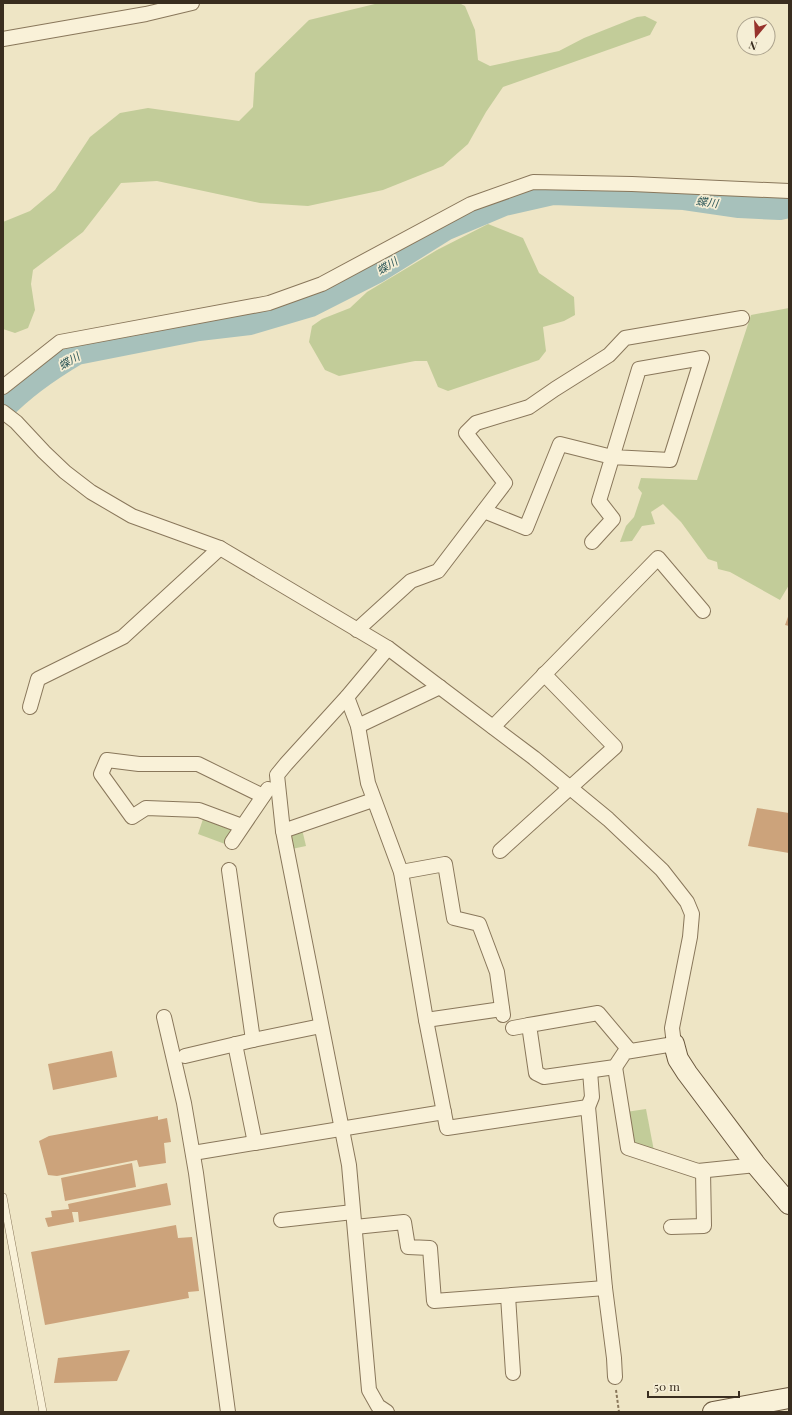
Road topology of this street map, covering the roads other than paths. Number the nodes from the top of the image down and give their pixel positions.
1 (192, 3) edge
2 (146, 9) edge
3 (3, 39) edge
4 (789, 191) edge
5 (742, 318) dead end
6 (3, 387) edge
7 (3, 412) edge
8 (612, 457) junction
9 (484, 511) junction
10 (592, 542) dead end
11 (220, 548) junction
12 (703, 611) dead end
13 (357, 630) junction
14 (388, 648) junction
15 (544, 674) junction
16 (440, 687) junction
17 (346, 697) junction
18 (30, 707) dead end
19 (358, 726) junction
20 (493, 727) junction
21 (277, 776) junction
22 (569, 787) junction
23 (263, 796) junction
24 (373, 800) junction
25 (242, 826) junction
26 (283, 830) junction
27 (232, 842) dead end
28 (500, 851) dead end
29 (229, 870) dead end
30 (401, 872) junction
31 (164, 1017) dead end
32 (426, 1020) junction
33 (529, 1025) junction
34 (321, 1026) junction
35 (513, 1028) dead end
36 (253, 1040) junction
37 (236, 1044) junction
38 (674, 1044) junction
39 (630, 1051) junction
40 (185, 1056) dead end
41 (615, 1068) junction
42 (590, 1071) junction
43 (588, 1107) junction
44 (444, 1112) junction
45 (342, 1129) junction
46 (255, 1143) junction
47 (193, 1152) junction
48 (756, 1165) junction
49 (703, 1171) junction
50 (3, 1197) edge
51 (789, 1204) edge
52 (354, 1212) junction
53 (281, 1220) dead end
54 (355, 1227) junction
55 (671, 1227) dead end
56 (605, 1288) junction
57 (508, 1296) junction
58 (513, 1373) dead end
59 (615, 1377) road end
60 (789, 1398) edge
61 (43, 1412) edge
62 (228, 1412) edge
63 (387, 1412) edge
64 (713, 1412) edge

1 - 2 street
2 - 3 street
4 - 6 street
5 - 9 street
7 - 11 street
8 - 8 street
8 - 9 street
8 - 10 street
9 - 13 street
11 - 13 street
11 - 18 street
12 - 15 street
13 - 14 street
14 - 16 street
14 - 17 street
15 - 20 street
15 - 22 street
16 - 19 street
16 - 20 street
17 - 19 street
17 - 21 street
19 - 24 street
20 - 22 street
21 - 23 street
21 - 26 street
22 - 28 street
22 - 38 street
23 - 25 street
23 - 25 street
24 - 26 street
24 - 30 street
25 - 27 street
26 - 34 street
29 - 36 street
30 - 32 street
30 - 32 street
31 - 47 street
32 - 44 street
33 - 35 street
33 - 39 street
33 - 42 street
34 - 36 street
34 - 45 street
36 - 37 street
37 - 40 street
37 - 46 street
38 - 39 street
38 - 48 street
39 - 41 street
41 - 42 street
41 - 49 street
42 - 43 street
43 - 44 street
43 - 56 street
44 - 45 street
45 - 46 street
45 - 52 street
46 - 47 street
47 - 62 street
48 - 49 street
48 - 51 street
49 - 55 street
50 - 61 lane
52 - 53 street
52 - 54 street
54 - 57 street
54 - 63 street
56 - 57 street
56 - 59 street
57 - 58 street
60 - 64 street

